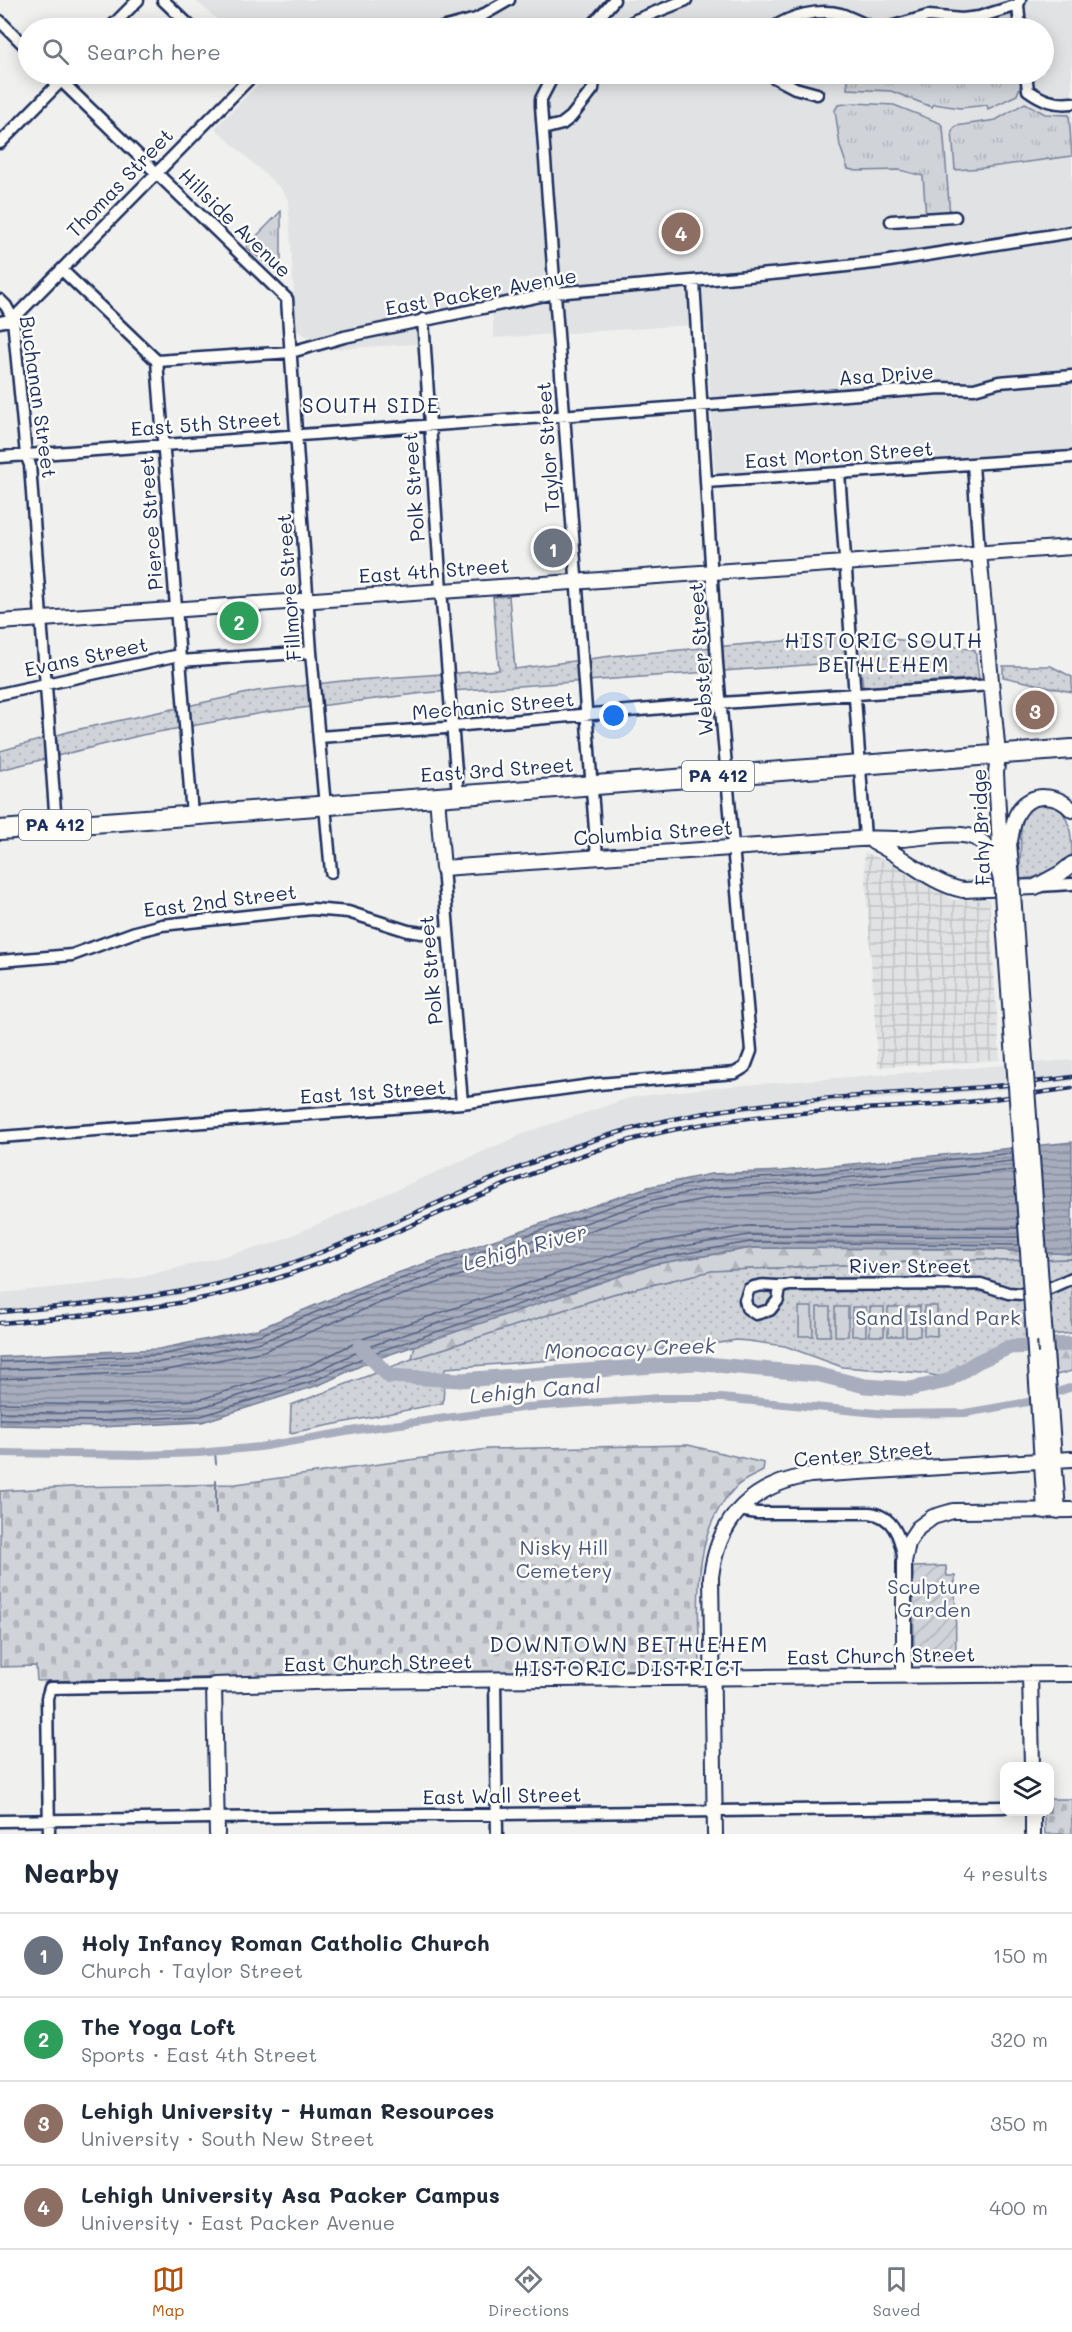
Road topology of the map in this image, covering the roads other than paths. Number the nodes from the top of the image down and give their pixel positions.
1 (138, 0) edge
2 (163, 0) edge
3 (509, 0) edge
4 (614, 0) edge
5 (686, 0) edge
6 (1019, 2) edge
7 (120, 18) edge
8 (182, 18) edge
9 (478, 18) edge
10 (599, 18) edge
11 (641, 18) edge
12 (792, 18) edge
13 (850, 18) edge
14 (921, 18) edge
15 (951, 18) edge
16 (970, 18) edge
17 (1020, 18) edge
18 (2, 28) edge
19 (18, 41) edge
20 (54, 84) edge
21 (69, 84) edge
22 (236, 84) edge
23 (549, 84) edge
24 (594, 84) edge
25 (787, 84) edge
26 (1027, 84) edge
27 (816, 94) dead end
28 (1072, 103) edge
29 (543, 129) junction
30 (0, 143) edge
31 (156, 172) junction
32 (955, 217) dead end
33 (891, 221) dead end
34 (1072, 232) edge
35 (62, 270) junction
36 (694, 282) junction
37 (555, 293) junction
38 (287, 299) joint
39 (0, 300) edge
40 (14, 319) junction
41 (423, 319) junction
42 (0, 322) edge
43 (291, 352) junction
44 (157, 360) junction
45 (1072, 376) edge
46 (702, 406) junction
47 (563, 417) junction
48 (430, 426) junction
49 (297, 436) junction
50 (163, 445) junction
51 (26, 455) junction
52 (0, 457) edge
53 (1072, 457) edge
54 (973, 464) junction
55 (839, 473) junction
56 (706, 482) junction
57 (1072, 547) edge
58 (979, 553) junction
59 (847, 563) junction
60 (712, 572) junction
61 (576, 580) junction
62 (441, 590) junction
63 (308, 600) junction
64 (176, 609) junction
65 (42, 619) junction
66 (0, 622) edge
67 (311, 652) junction
68 (180, 658) junction
69 (46, 684) junction
70 (992, 686) junction
71 (0, 694) edge
72 (856, 694) junction
73 (721, 704) junction
74 (586, 716) junction
75 (453, 726) junction
76 (319, 737) junction
77 (1072, 749) edge
78 (998, 754) junction
79 (860, 765) junction
80 (728, 775) junction
81 (592, 785) junction
82 (458, 795) junction
83 (437, 797) junction
84 (326, 805) junction
85 (1072, 810) edge
86 (192, 814) junction
87 (56, 825) junction
88 (0, 830) edge
89 (865, 838) junction
90 (1009, 843) junction
91 (733, 847) junction
92 (597, 856) junction
93 (1072, 864) edge
94 (443, 868) junction
95 (331, 872) dead end
96 (1007, 879) junction
97 (1072, 884) edge
98 (1035, 887) junction
99 (447, 931) junction
100 (0, 962) edge
101 (745, 1067) joint
102 (462, 1103) junction
103 (0, 1137) edge
104 (1072, 1278) edge
105 (780, 1288) dead end
106 (1048, 1456) junction
107 (1072, 1459) edge
108 (739, 1510) junction
109 (1058, 1510) edge
110 (904, 1562) junction
111 (904, 1674) junction
112 (1030, 1674) junction
113 (1072, 1674) edge
114 (711, 1678) junction
115 (495, 1681) junction
116 (214, 1685) junction
117 (1032, 1762) edge
118 (1000, 1807) edge
119 (715, 1811) junction
120 (497, 1814) junction
121 (1033, 1816) edge
122 (216, 1818) junction
123 (0, 1821) edge
124 (49, 1821) junction
125 (49, 1834) edge
126 (217, 1834) edge
127 (497, 1834) edge
128 (715, 1834) edge
129 (1033, 1834) edge

1 - 7 street
2 - 8 street
3 - 9 street
4 - 10 street
5 - 11 street
6 - 16 street
6 - 17 street
12 - 13 street
14 - 15 street
18 - 19 street
20 - 30 street
21 - 31 street, Hillside Avenue
22 - 31 street, Thomas Street
23 - 29 street, Taylor Street
24 - 29 street
25 - 27 street
26 - 28 street
29 - 37 street, Taylor Street
31 - 35 street, Thomas Street
31 - 38 street, Hillside Avenue
32 - 33 street
34 - 36 street, East Packer Avenue
35 - 40 street, Thomas Street
35 - 44 street
36 - 37 street, East Packer Avenue
36 - 46 street, Webster Street
37 - 41 street, East Packer Avenue
37 - 47 street, Taylor Street
38 - 43 street, Fillmore Street
39 - 40 street, Buchanan Street
40 - 42 street
40 - 51 street, Buchanan Street
41 - 43 street, East Packer Avenue
41 - 48 street, Polk Street
43 - 44 street, East Packer Avenue
43 - 49 street, Fillmore Street
44 - 50 street, Pierce Street
45 - 46 street, Asa Drive
46 - 47 street, East 5th Street
46 - 56 street, Webster Street
47 - 48 street, East 5th Street
47 - 61 street, Taylor Street
48 - 49 street, East 5th Street
48 - 62 street, Polk Street
49 - 50 street, East 5th Street
49 - 63 street, Fillmore Street
50 - 51 street, East 5th Street
50 - 64 street, Pierce Street
51 - 52 street, East 5th Street
51 - 65 street, Buchanan Street
53 - 54 street, East Morton Street
54 - 55 street, East Morton Street
54 - 58 street
55 - 56 street, East Morton Street
55 - 59 street
56 - 60 street, Webster Street
57 - 58 main road, East 4th Street
58 - 59 main road, East 4th Street
58 - 70 main road
59 - 60 main road, East 4th Street
59 - 72 street
60 - 61 main road, East 4th Street
60 - 73 street, Webster Street
61 - 62 main road, East 4th Street
61 - 74 street, Taylor Street
62 - 63 main road, East 4th Street
62 - 75 street, Polk Street
63 - 64 main road, East 4th Street
63 - 67 street, Fillmore Street
64 - 65 main road, East 4th Street
64 - 68 street, Pierce Street
65 - 66 main road, East 4th Street
65 - 69 street, Buchanan Street
67 - 68 street, Evans Street
67 - 76 street, Fillmore Street
68 - 69 street, Evans Street
68 - 86 street, Pierce Street
69 - 71 street, Evans Street
69 - 87 street, Buchanan Street
70 - 72 street, Mechanic Street
70 - 78 main road
72 - 73 street, Mechanic Street
72 - 79 street
73 - 74 street, Mechanic Street
73 - 80 street, Webster Street
74 - 75 street, Mechanic Street
74 - 81 street, Taylor Street
75 - 76 street, Mechanic Street
75 - 82 street, Polk Street
76 - 84 street, Fillmore Street
77 - 78 highway, PA 412
78 - 79 highway, East 3rd Street / PA 412
78 - 90 main road, Fahy Bridge
78 - 96 main road, Fahy Bridge
79 - 80 highway, East 3rd Street / PA 412
79 - 89 street
80 - 81 highway, East 3rd Street / PA 412
80 - 91 street, Webster Street
81 - 82 highway, East 3rd Street / PA 412
81 - 92 street, Taylor Street
82 - 83 highway, East 3rd Street / PA 412
83 - 84 highway, East 3rd Street / PA 412
83 - 94 main road, Polk Street
84 - 86 highway, East 3rd Street / PA 412
84 - 95 street, Fillmore Street
85 - 90 main road
86 - 87 highway, East 3rd Street / PA 412
87 - 88 highway, East 3rd Street / PA 412
89 - 91 main road, Columbia Street
89 - 96 main road, Columbia Street
89 - 98 main road
90 - 96 main road, Fahy Bridge
91 - 92 main road, Columbia Street
91 - 101 street, Webster Street
92 - 94 main road, Columbia Street
93 - 98 main road
94 - 99 street, Polk Street
96 - 106 main road, Fahy Bridge, bridge
97 - 98 street
99 - 100 street, East 2nd Street
99 - 102 street, Polk Street
101 - 102 street, East 1st Street
102 - 103 street, East 1st Street
104 - 105 street, River Street
106 - 107 main road, Center Street
106 - 108 main road, Center Street
106 - 109 main road, Fahy Bridge
108 - 110 street
108 - 114 main road, Center Street
109 - 110 main road
110 - 111 main road
111 - 112 main road, East Church Street
111 - 114 main road, East Church Street
112 - 113 main road, East Church Street
112 - 117 main road
114 - 115 main road, East Church Street
114 - 119 main road, Center Street
115 - 116 main road, East Church Street
115 - 120 street
116 - 122 main road
116 - 124 street, East Church Street
118 - 119 street, East Wall Street
119 - 120 street, East Wall Street
119 - 128 main road, Center Street
120 - 122 street, East Wall Street
120 - 127 street
121 - 129 main road
122 - 124 street, East Wall Street
122 - 126 main road
123 - 124 street, East Wall Street
124 - 125 street

